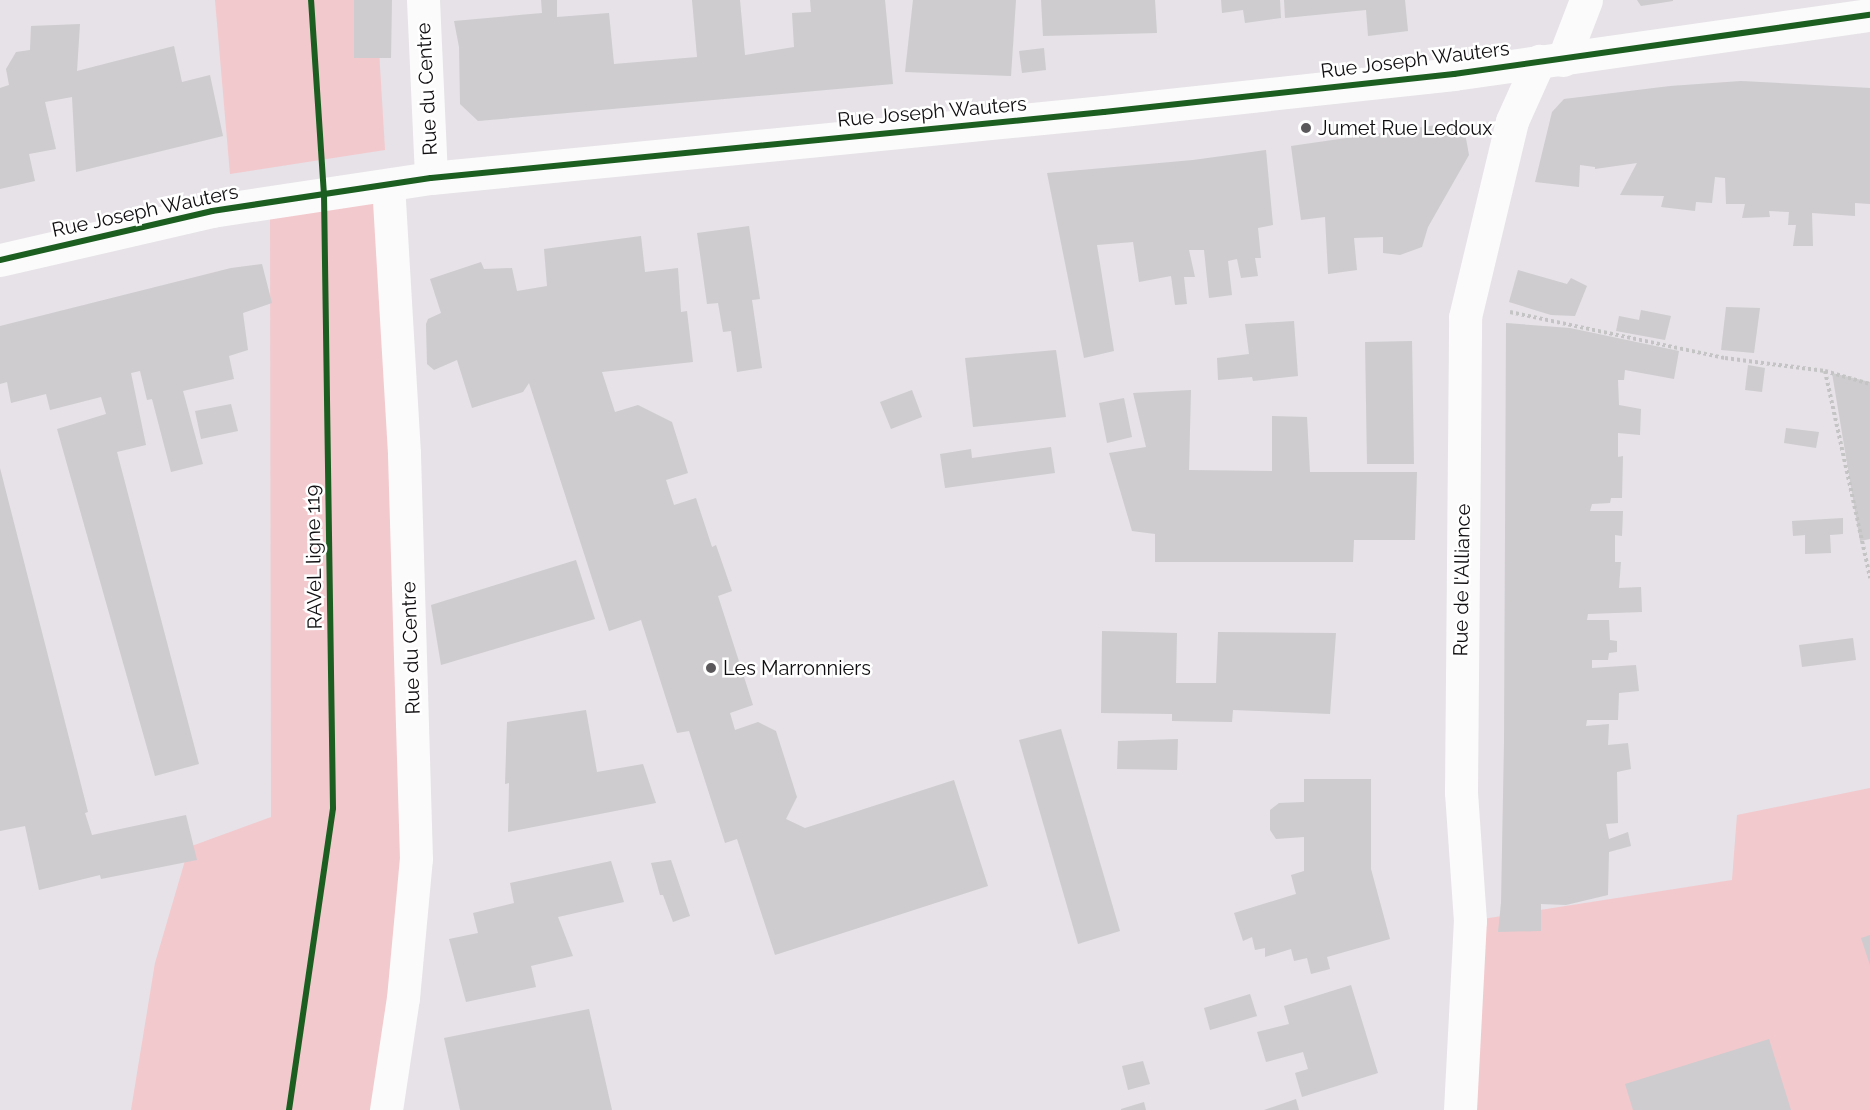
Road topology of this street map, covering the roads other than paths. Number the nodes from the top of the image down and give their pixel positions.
1 (423, 0) edge
2 (1586, 0) edge
3 (1870, 15) edge
4 (1551, 60) junction
5 (431, 178) junction
6 (388, 185) junction
7 (0, 260) edge
8 (386, 1110) edge
9 (1460, 1110) edge

1 - 5 street, Rue du Centre
2 - 4 street, Rue de l'Alliance
3 - 4 street, Rue Joseph Wauters
4 - 5 street, Rue Joseph Wauters
4 - 9 street, Rue de l'Alliance
5 - 6 street, Rue Joseph Wauters
6 - 7 street, Rue Joseph Wauters
6 - 8 street, Rue du Centre

